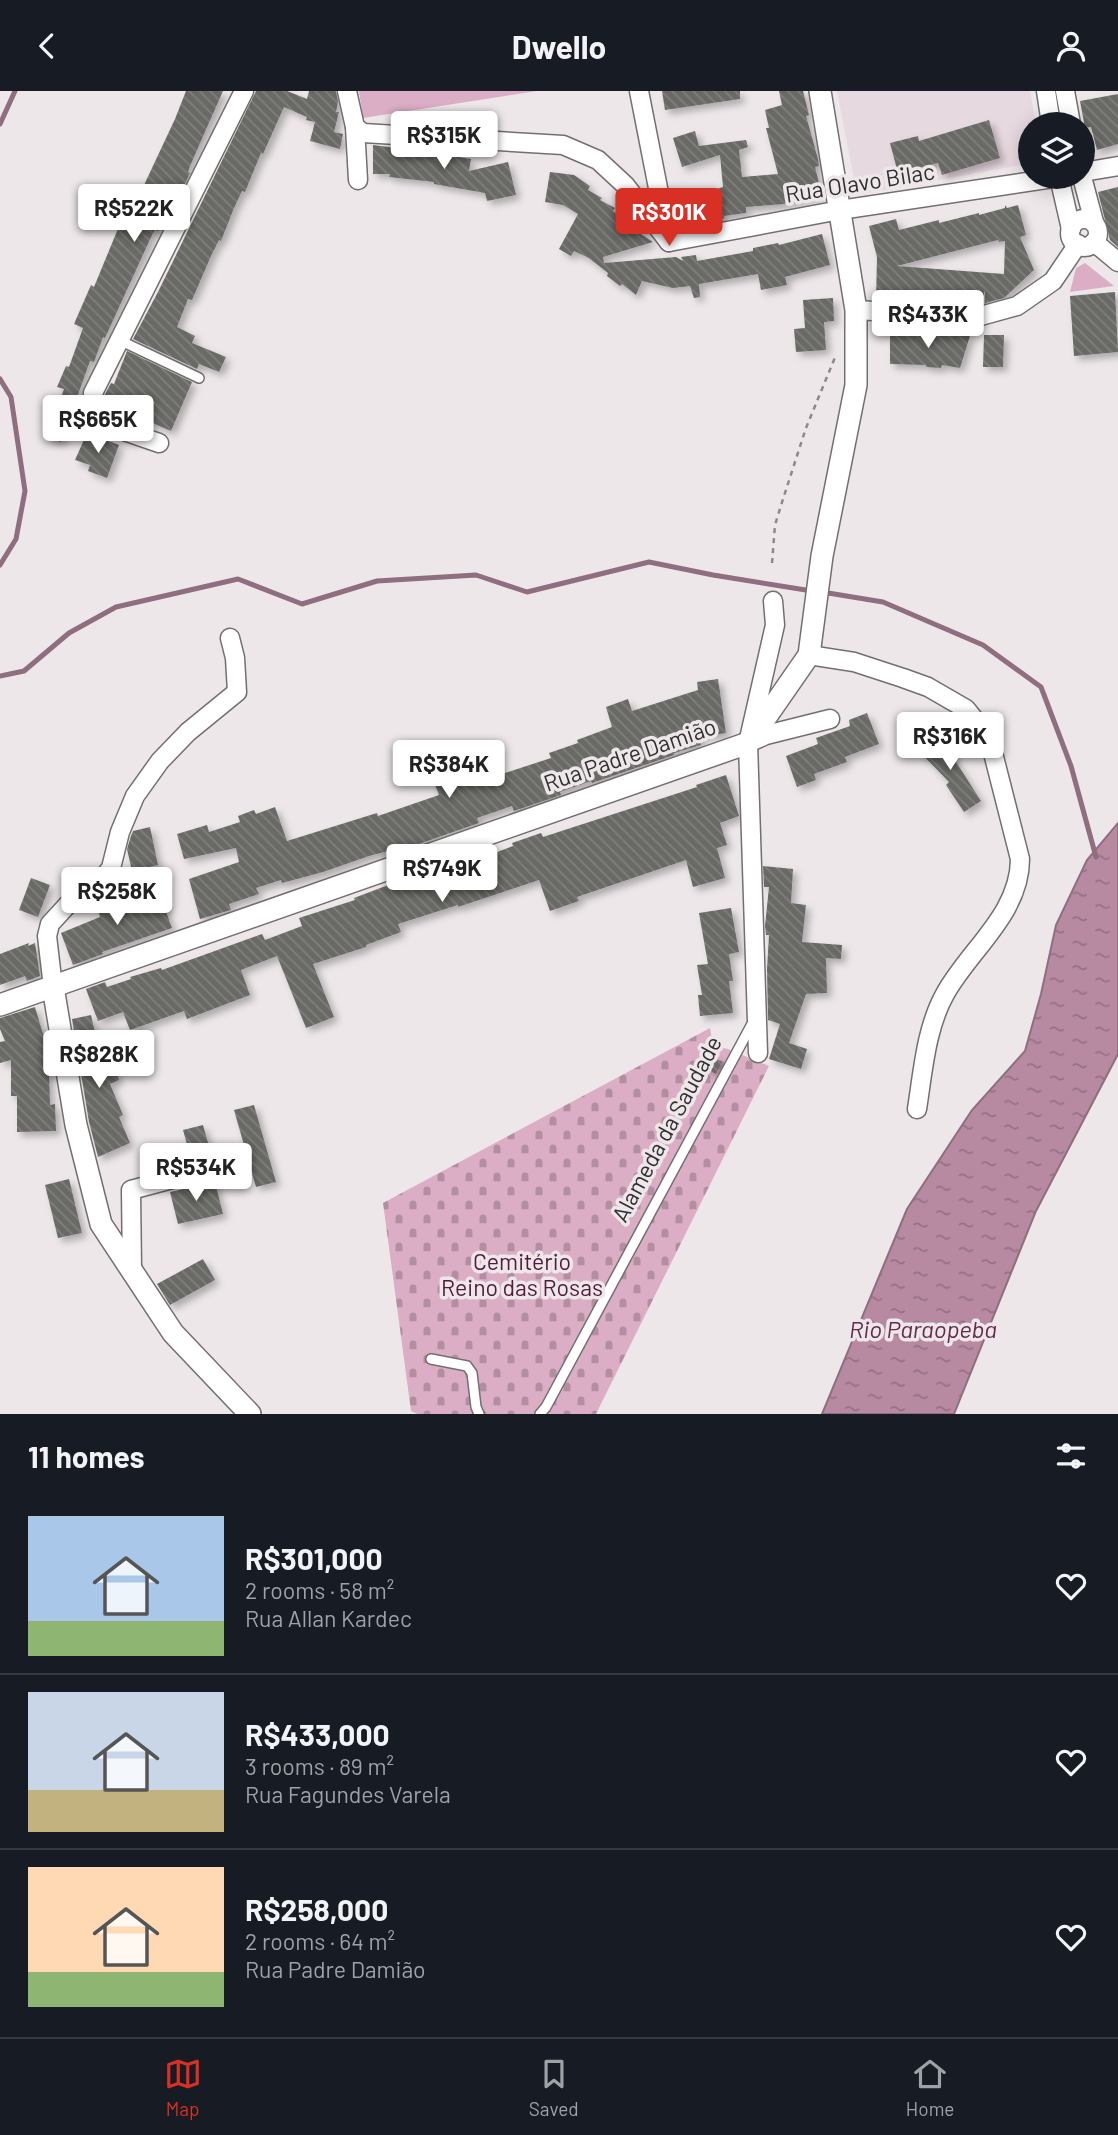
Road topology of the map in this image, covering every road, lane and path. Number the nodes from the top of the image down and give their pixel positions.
1 (244, 91) edge
2 (347, 91) edge
3 (639, 91) edge
4 (820, 91) edge
5 (1046, 91) edge
6 (1065, 91) edge
7 (1049, 112) edge
8 (1069, 112) edge
9 (355, 127) junction
10 (1118, 166) edge
11 (1095, 172) edge
12 (358, 180) dead end
13 (1018, 183) edge
14 (1064, 189) edge
15 (1086, 189) edge
16 (839, 210) junction
17 (1081, 239) junction
18 (669, 242) junction
19 (1118, 262) edge
20 (856, 310) junction
21 (119, 340) junction
22 (838, 351) dead end
23 (199, 378) dead end
24 (159, 443) dead end
25 (772, 563) dead end
26 (773, 601) dead end
27 (230, 638) dead end
28 (809, 655) junction
29 (830, 719) dead end
30 (748, 743) junction
31 (53, 986) junction
32 (0, 1005) edge
33 (757, 1015) junction
34 (758, 1053) dead end
35 (917, 1109) dead end
36 (217, 1167) dead end
37 (132, 1270) junction
38 (431, 1359) dead end
39 (250, 1414) edge
40 (479, 1414) edge
41 (540, 1414) edge

1 - 21 street
2 - 9 street
3 - 18 street
4 - 16 street
5 - 7 street
6 - 8 street
9 - 12 street
9 - 18 street
10 - 11 street
13 - 16 street, Rua Olavo Bilac
14 - 17 street
15 - 17 street
16 - 18 street, Rua Olavo Bilac
16 - 20 street
17 - 19 street
17 - 20 street
20 - 28 street
21 - 23 lane
21 - 24 street
22 - 25 path
26 - 30 street, Alameda da Saudade
27 - 31 street
28 - 30 street
28 - 35 street
29 - 30 street, Rua Padre Damião
30 - 31 street, Rua Padre Damião
30 - 33 street, Alameda da Saudade
31 - 32 street, Rua Padre Damião
31 - 37 street
33 - 34 street, Alameda da Saudade
33 - 41 lane, Alameda da Saudade
36 - 37 street
37 - 39 street
38 - 40 lane

